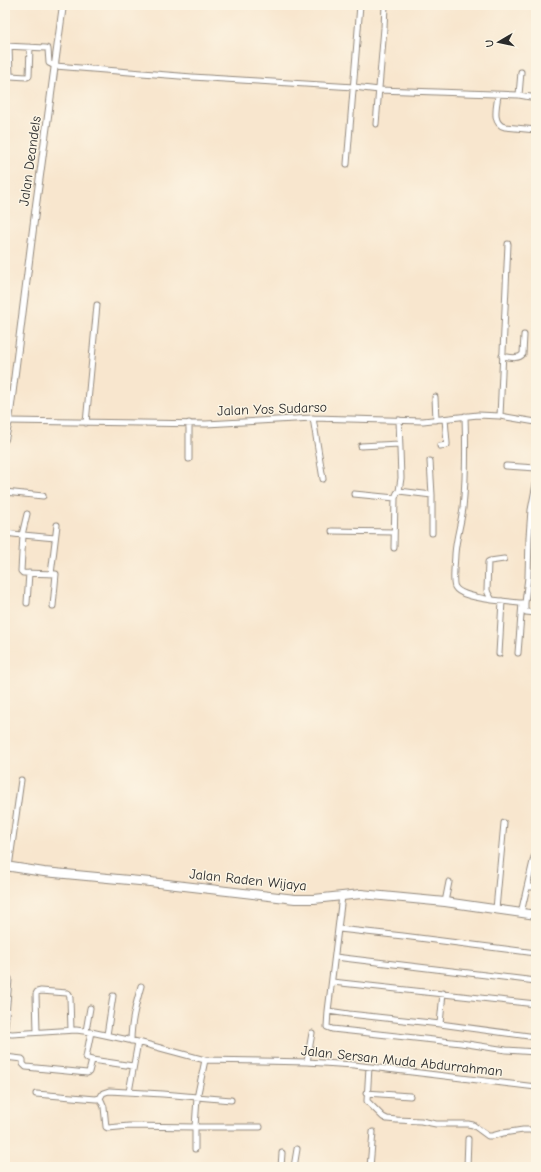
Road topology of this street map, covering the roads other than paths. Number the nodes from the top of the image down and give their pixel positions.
1 (64, 5) edge
2 (360, 5) edge
3 (385, 5) edge
4 (7, 46) edge
5 (30, 47) junction
6 (55, 66) junction
7 (521, 72) dead end
8 (7, 76) edge
9 (354, 87) junction
10 (379, 90) junction
11 (498, 95) junction
12 (519, 95) junction
13 (536, 98) edge
14 (376, 124) dead end
15 (536, 130) edge
16 (347, 164) dead end
17 (508, 244) dead end
18 (97, 305) dead end
19 (524, 335) dead end
20 (502, 356) junction
21 (435, 397) dead end
22 (465, 416) junction
23 (500, 416) junction
24 (313, 418) junction
25 (445, 419) junction
26 (399, 420) junction
27 (436, 420) junction
28 (9, 422) junction
29 (536, 422) edge
30 (86, 423) junction
31 (189, 423) junction
32 (5, 439) edge
33 (399, 444) junction
34 (361, 446) dead end
35 (440, 446) dead end
36 (190, 459) dead end
37 (430, 460) dead end
38 (506, 466) dead end
39 (536, 468) edge
40 (323, 479) dead end
41 (536, 484) edge
42 (399, 491) junction
43 (5, 492) edge
44 (354, 494) dead end
45 (432, 495) junction
46 (43, 496) dead end
47 (395, 498) junction
48 (26, 514) dead end
49 (57, 526) dead end
50 (332, 531) dead end
51 (394, 532) junction
52 (5, 533) edge
53 (432, 533) dead end
54 (23, 535) junction
55 (55, 538) junction
56 (394, 548) dead end
57 (504, 559) dead end
58 (29, 573) junction
59 (51, 574) junction
60 (492, 600) junction
61 (502, 601) junction
62 (27, 603) dead end
63 (523, 603) junction
64 (54, 606) dead end
65 (536, 613) edge
66 (518, 653) dead end
67 (499, 654) dead end
68 (21, 780) dead end
69 (504, 823) dead end
70 (534, 857) dead end
71 (7, 867) edge
72 (448, 882) dead end
73 (527, 887) junction
74 (536, 887) edge
75 (342, 896) junction
76 (445, 902) junction
77 (496, 909) junction
78 (521, 913) junction
79 (536, 915) edge
80 (339, 930) junction
81 (536, 953) edge
82 (335, 957) junction
83 (9, 979) dead end
84 (536, 980) edge
85 (332, 982) junction
86 (141, 986) dead end
87 (444, 993) junction
88 (113, 996) dead end
89 (536, 1004) edge
90 (90, 1008) dead end
91 (328, 1011) junction
92 (440, 1024) junction
93 (5, 1026) edge
94 (71, 1030) junction
95 (37, 1032) junction
96 (89, 1032) junction
97 (5, 1033) edge
98 (312, 1033) dead end
99 (107, 1035) junction
100 (536, 1037) edge
101 (131, 1041) junction
102 (138, 1042) junction
103 (536, 1052) edge
104 (5, 1056) edge
105 (92, 1060) junction
106 (205, 1060) junction
107 (308, 1062) junction
108 (133, 1066) junction
109 (368, 1067) junction
110 (536, 1087) edge
111 (129, 1092) junction
112 (366, 1093) junction
113 (36, 1094) dead end
114 (410, 1096) dead end
115 (100, 1098) junction
116 (197, 1098) junction
117 (231, 1100) dead end
118 (195, 1127) junction
119 (260, 1127) dead end
120 (536, 1130) edge
121 (373, 1132) dead end
122 (468, 1139) dead end
123 (195, 1149) dead end
124 (297, 1149) dead end
125 (282, 1153) dead end
126 (281, 1167) edge
127 (294, 1167) edge
128 (370, 1167) edge
129 (467, 1167) edge

1 - 6 street, Jalan Deandels
2 - 9 street
3 - 10 street
4 - 5 street
4 - 8 street
5 - 6 street
5 - 8 street
6 - 9 street
6 - 28 street, Jalan Deandels
7 - 12 street
9 - 10 street
9 - 16 street
10 - 11 street
10 - 14 street
11 - 12 street
11 - 15 street
12 - 13 street
17 - 20 street
18 - 30 street
19 - 20 street
20 - 23 street
21 - 27 street
22 - 23 street, Jalan Yos Sudarso
22 - 25 street, Jalan Yos Sudarso
22 - 60 street
23 - 29 street, Jalan Yos Sudarso
24 - 26 street, Jalan Yos Sudarso
24 - 31 street, Jalan Yos Sudarso
24 - 40 street
25 - 27 street, Jalan Yos Sudarso
25 - 35 street
26 - 27 street, Jalan Yos Sudarso
26 - 33 street
28 - 30 street, Jalan Yos Sudarso
28 - 32 street, Jalan Deandels
30 - 31 street, Jalan Yos Sudarso
31 - 36 street
33 - 34 street
33 - 42 street
37 - 45 street
38 - 39 street
41 - 63 street
42 - 45 street
42 - 47 street
43 - 46 street
44 - 47 street
45 - 53 street
47 - 51 street
48 - 54 street
49 - 55 street
50 - 51 street
51 - 56 street
52 - 54 street
54 - 55 street
54 - 58 street
55 - 59 street
57 - 60 street
58 - 59 street
58 - 62 street
59 - 64 street
60 - 61 street
61 - 63 street
61 - 67 street
63 - 65 street
63 - 66 street
68 - 71 street
69 - 77 street
70 - 73 street
71 - 75 highway, Jalan Raden Wijaya
72 - 76 street
73 - 74 street
73 - 78 street
75 - 76 highway, Jalan Raden Wijaya
75 - 80 street
76 - 77 highway, Jalan Raden Wijaya
77 - 78 highway, Jalan Raden Wijaya
78 - 79 highway, Jalan Raden Wijaya
80 - 81 street
80 - 82 street
82 - 84 street
82 - 85 street
83 - 93 street
85 - 87 street
85 - 91 street
86 - 101 street
87 - 89 street
87 - 92 street
88 - 99 street
90 - 96 street
91 - 92 street
91 - 103 street
92 - 100 street
94 - 95 street, Jalan Sersan Muda Abdurrahman
94 - 95 street
94 - 96 street, Jalan Sersan Muda Abdurrahman
95 - 97 street, Jalan Sersan Muda Abdurrahman
96 - 99 street, Jalan Sersan Muda Abdurrahman
96 - 105 street
98 - 107 street
99 - 101 street, Jalan Sersan Muda Abdurrahman
101 - 102 street, Jalan Sersan Muda Abdurrahman
102 - 106 street, Jalan Sersan Muda Abdurrahman
102 - 108 street
104 - 105 street
105 - 108 street
106 - 107 street, Jalan Sersan Muda Abdurrahman
106 - 116 street
107 - 109 street, Jalan Sersan Muda Abdurrahman
108 - 111 street
109 - 110 street, Jalan Sersan Muda Abdurrahman
109 - 112 street
111 - 115 street
111 - 116 street
112 - 114 street
112 - 120 street
113 - 115 street
115 - 118 street
116 - 117 street
116 - 118 street
118 - 119 street
118 - 123 street
121 - 128 street
122 - 129 street
124 - 127 street
125 - 126 street

